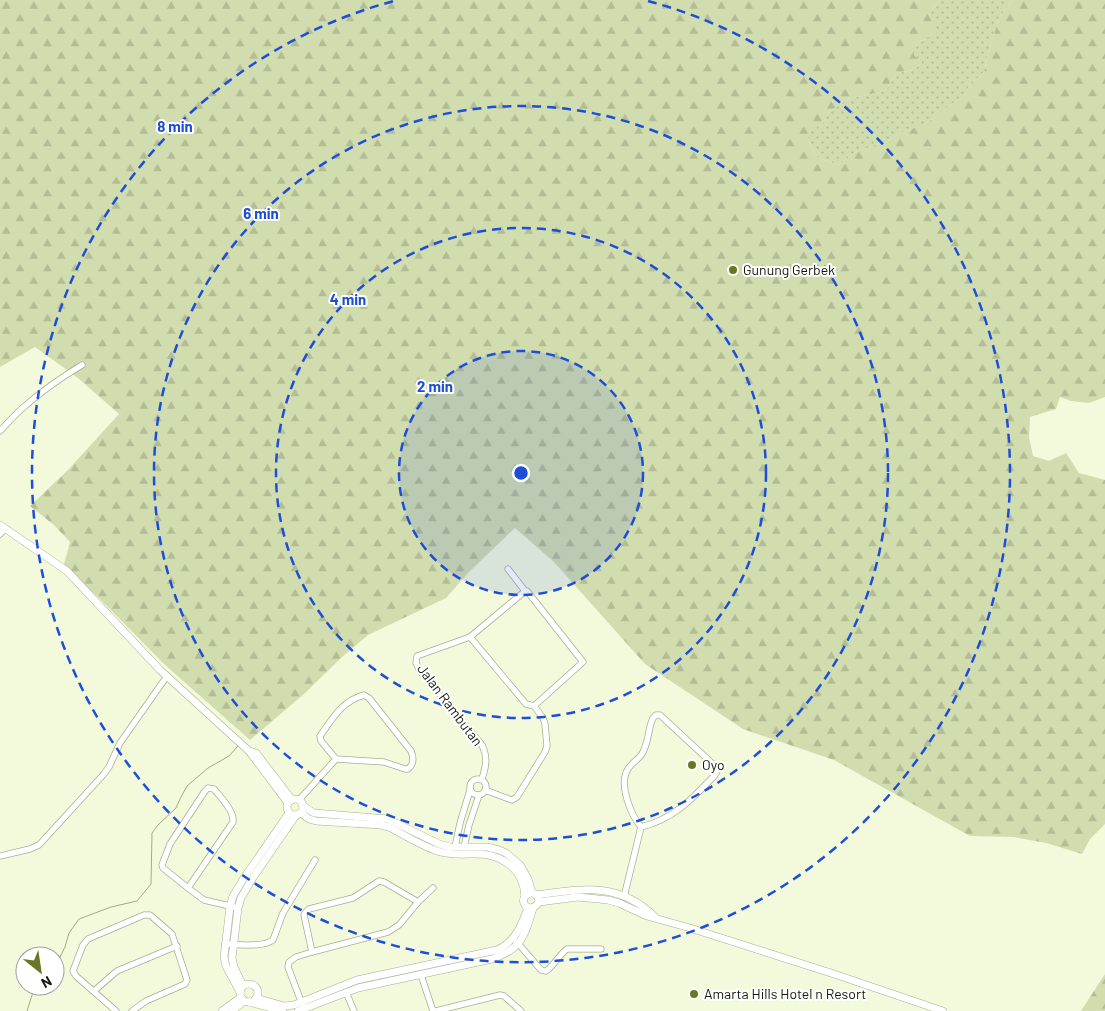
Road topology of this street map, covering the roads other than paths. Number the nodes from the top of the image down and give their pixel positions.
1 (82, 365) dead end
2 (0, 431) edge
3 (2, 529) edge
4 (508, 570) dead end
5 (525, 591) junction
6 (470, 637) junction
7 (164, 674) junction
8 (534, 706) junction
9 (336, 759) junction
10 (482, 779) junction
11 (470, 790) junction
12 (486, 790) junction
13 (479, 795) junction
14 (295, 807) junction
15 (642, 827) junction
16 (456, 847) junction
17 (464, 847) junction
18 (492, 851) junction
19 (0, 856) edge
20 (315, 860) dead end
21 (188, 888) junction
22 (433, 888) dead end
23 (574, 894) junction
24 (525, 896) junction
25 (624, 897) junction
26 (534, 901) junction
27 (418, 902) junction
28 (230, 907) junction
29 (238, 908) junction
30 (646, 912) junction
31 (516, 941) junction
32 (225, 944) junction
33 (233, 944) junction
34 (177, 946) junction
35 (601, 948) dead end
36 (312, 952) junction
37 (453, 964) junction
38 (421, 975) junction
39 (94, 992) junction
40 (346, 992) junction
41 (243, 996) junction
42 (256, 998) junction
43 (301, 1008) edge
44 (116, 1011) edge
45 (132, 1011) edge
46 (222, 1011) edge
47 (232, 1011) edge
48 (283, 1011) edge
49 (354, 1011) edge
50 (435, 1011) edge
51 (522, 1011) edge
52 (943, 1011) edge

1 - 2 street
3 - 7 street
4 - 5 street
5 - 6 street
5 - 8 street
6 - 8 street
6 - 10 street, Jalan Rambutan
7 - 14 street
7 - 19 street
8 - 12 street
9 - 9 street
9 - 14 street
10 - 11 street
10 - 12 street
11 - 13 street
11 - 16 street
12 - 13 street
13 - 17 street
14 - 16 street
14 - 18 street
14 - 28 street
14 - 29 street
15 - 15 street
15 - 25 street
16 - 17 street
17 - 18 street
18 - 24 street
18 - 26 street
20 - 33 street
21 - 21 street
21 - 28 street
22 - 27 street
23 - 25 street
23 - 26 street
23 - 30 street
24 - 26 street
24 - 26 street
25 - 30 street
26 - 31 street
27 - 36 street
27 - 36 street
28 - 29 street
28 - 32 street
29 - 33 street
30 - 52 street
31 - 35 street
31 - 37 street
32 - 33 street
32 - 41 street
33 - 41 street
34 - 39 street
34 - 39 street
34 - 45 street
36 - 43 street
37 - 38 street
37 - 43 street
38 - 40 street
38 - 50 street
39 - 44 street
40 - 43 street
40 - 49 street
41 - 42 street
41 - 42 street
41 - 46 street
41 - 47 street
41 - 48 street
42 - 43 street
50 - 51 street

